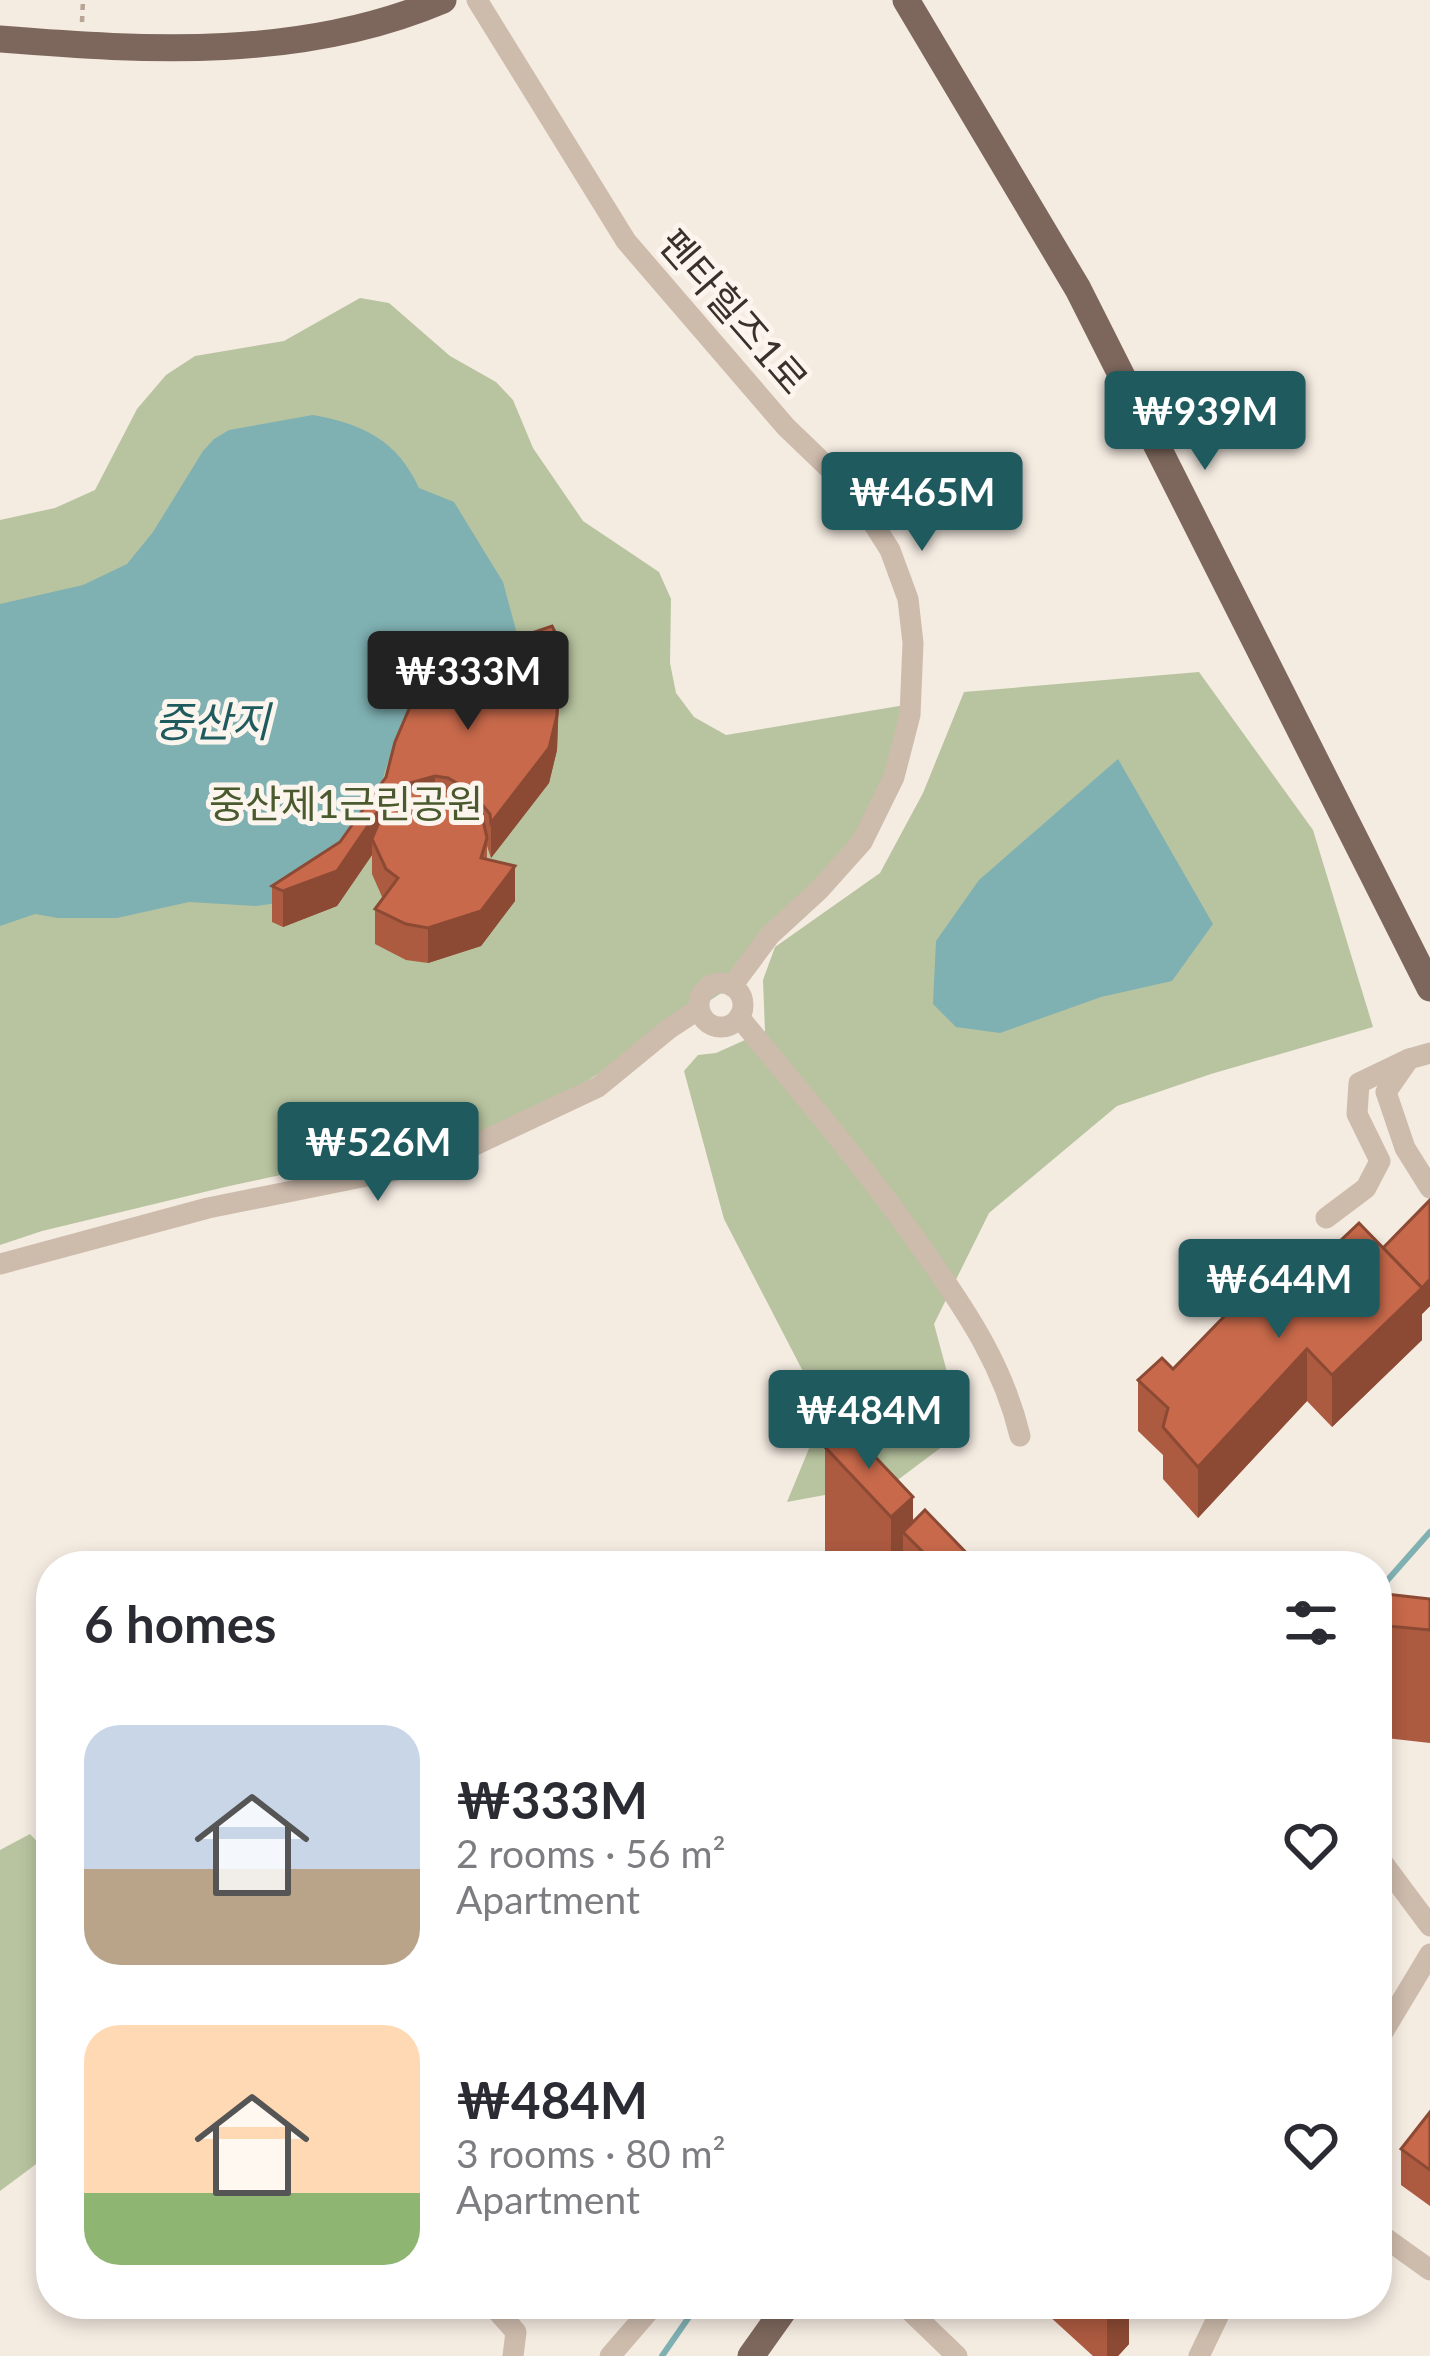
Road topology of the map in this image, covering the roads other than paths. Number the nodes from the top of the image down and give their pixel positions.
1 (443, 0) edge
2 (477, 0) edge
3 (906, 0) edge
4 (0, 38) edge
5 (732, 986) junction
6 (1430, 988) edge
7 (699, 1009) junction
8 (740, 1017) junction
9 (1420, 1056) edge
10 (1430, 1188) edge
11 (1326, 1218) dead end
12 (0, 1264) edge
13 (1020, 1436) dead end
14 (1392, 1875) edge
15 (1430, 1926) edge
16 (1430, 1954) edge
17 (1392, 2017) edge
18 (1392, 2243) edge
19 (1430, 2270) edge
20 (504, 2319) edge
21 (642, 2319) edge
22 (777, 2319) edge
23 (918, 2319) edge
24 (1217, 2319) edge
25 (513, 2356) edge
26 (610, 2356) edge
27 (751, 2356) edge
28 (957, 2356) edge
29 (1199, 2356) edge

1 - 4 main road
2 - 5 street, 펜타힐즈1로
3 - 6 main road
5 - 7 street
5 - 8 street
7 - 8 street
7 - 12 street
8 - 13 street
9 - 10 street
9 - 11 street
14 - 15 street
16 - 17 street
18 - 19 street
20 - 25 street
21 - 26 street
22 - 27 main road
23 - 28 street
24 - 29 street

